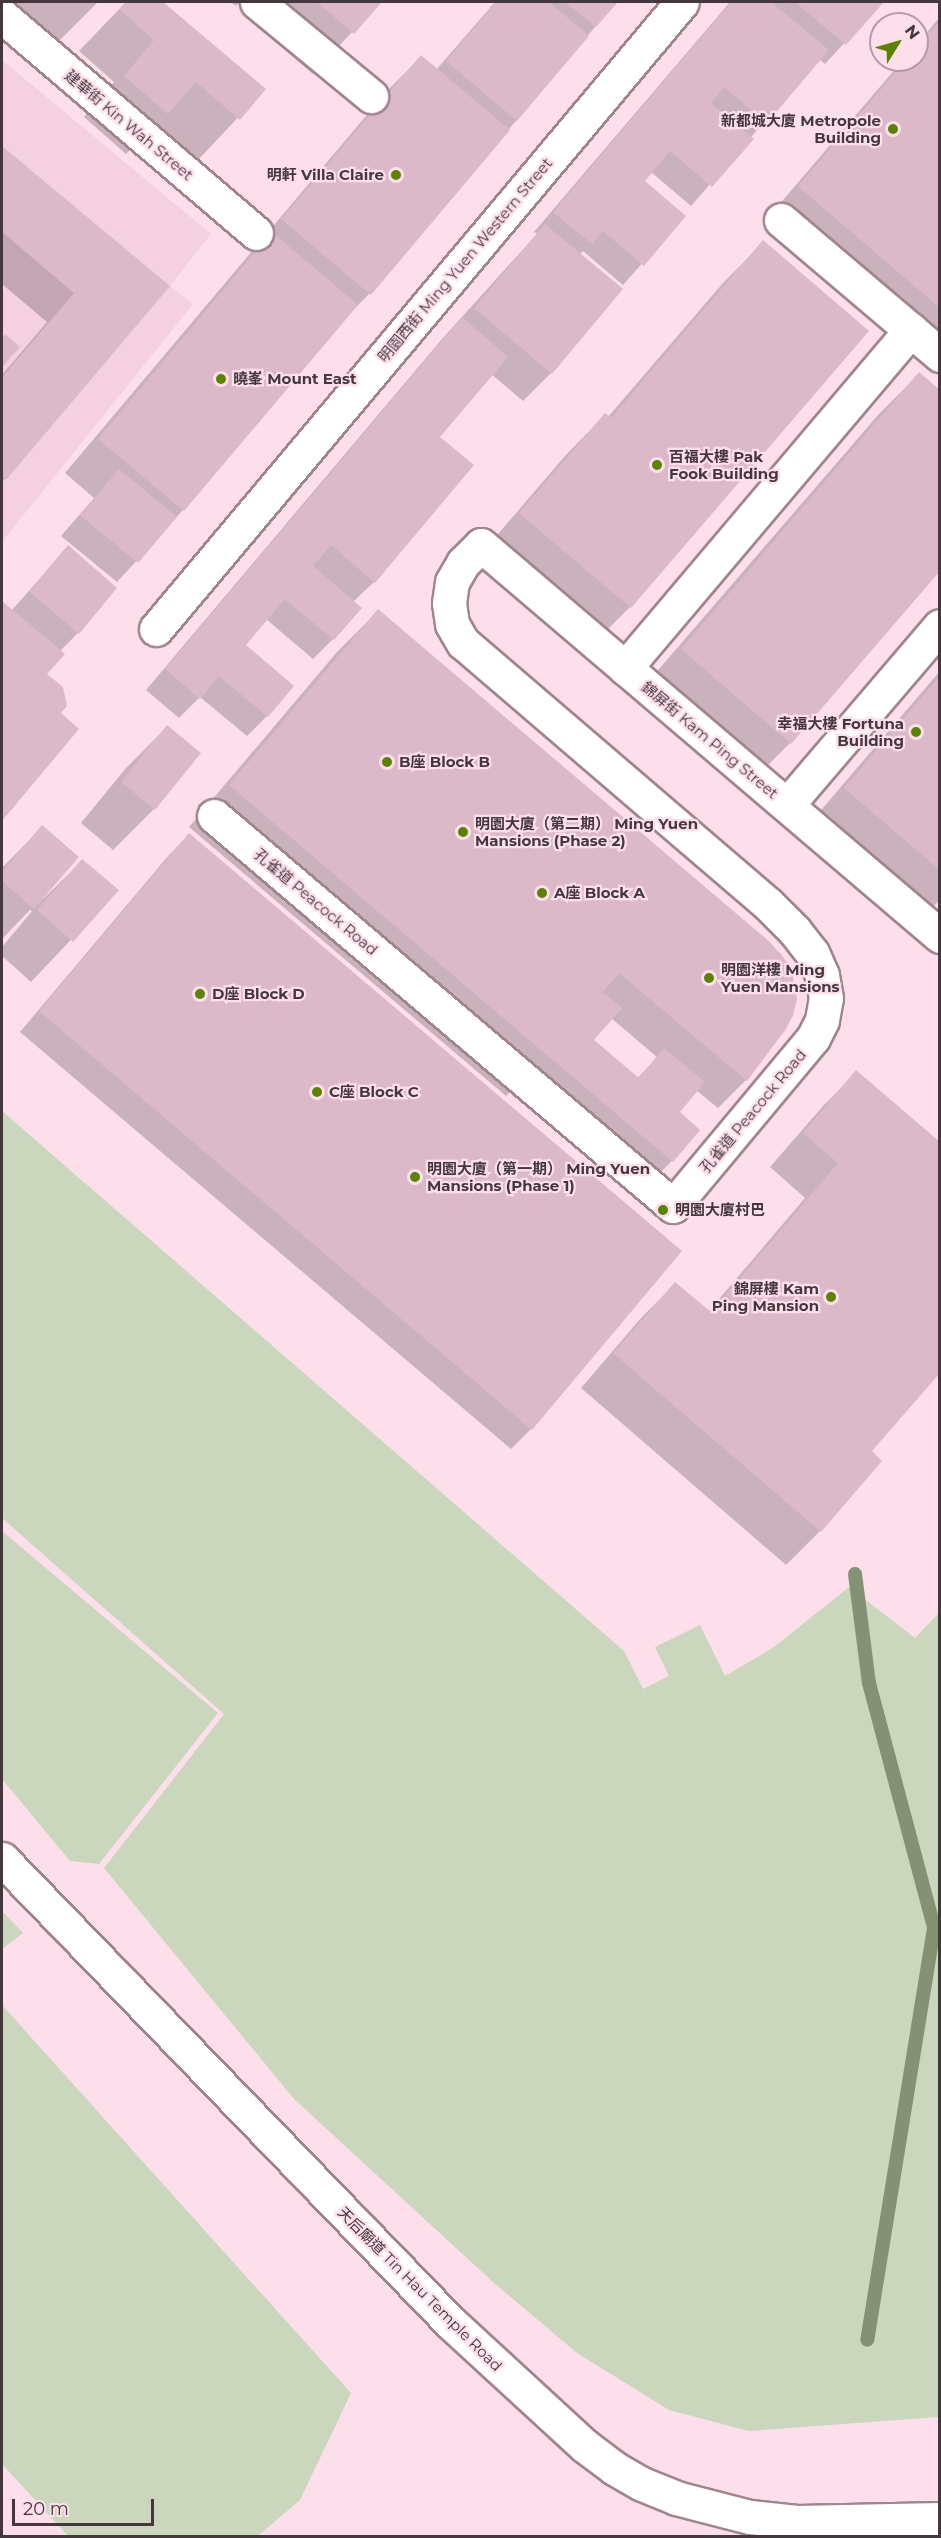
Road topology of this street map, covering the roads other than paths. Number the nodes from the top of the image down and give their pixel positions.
1 (257, 2) edge
2 (682, 2) edge
3 (2, 16) edge
4 (371, 96) dead end
5 (781, 220) dead end
6 (256, 233) dead end
7 (911, 330) junction
8 (939, 355) edge
9 (481, 545) joint
10 (939, 626) edge
11 (156, 629) dead end
12 (625, 668) junction
13 (787, 805) junction
14 (214, 816) dead end
15 (939, 936) edge
16 (2, 1859) edge
17 (939, 2519) edge

1 - 4 street
2 - 11 street, 明園西街 Ming Yuen Western Street
3 - 6 street, 建華街 Kin Wah Street
5 - 7 street
7 - 8 street
7 - 12 street
9 - 12 street, 錦屏街 Kam Ping Street
9 - 14 street, 孔雀道 Peacock Road
10 - 13 street
12 - 13 street, 錦屏街 Kam Ping Street
13 - 15 street, 錦屏街 Kam Ping Street
16 - 17 street, 天后廟道 Tin Hau Temple Road

